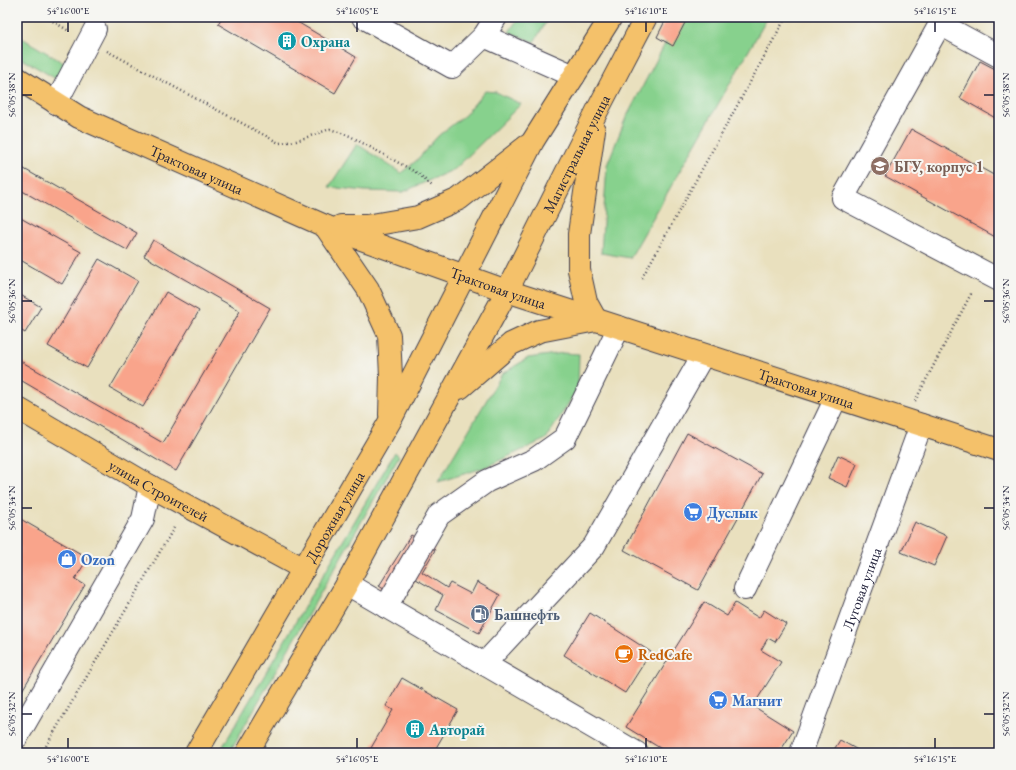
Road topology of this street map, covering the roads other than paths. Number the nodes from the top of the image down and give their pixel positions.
1 (362, 17) edge
2 (496, 17) edge
3 (611, 17) edge
4 (646, 17) edge
5 (92, 35) road end
6 (484, 36) junction
7 (999, 56) edge
8 (574, 76) junction
9 (17, 78) edge
10 (56, 103) junction
11 (597, 111) junction
12 (533, 142) junction
13 (325, 226) junction
14 (464, 275) junction
15 (991, 276) edge
16 (507, 291) junction
17 (596, 320) junction
18 (619, 327) junction
19 (703, 354) junction
20 (449, 398) junction
21 (836, 398) junction
22 (17, 408) edge
23 (390, 421) junction
24 (914, 423) junction
25 (999, 450) edge
26 (150, 486) junction
27 (304, 569) junction
28 (347, 584) junction
29 (745, 589) dead end
30 (386, 607) junction
31 (484, 664) junction
32 (17, 737) edge
33 (196, 753) edge
34 (247, 753) edge
35 (637, 753) edge
36 (801, 753) edge

1 - 6 street
2 - 6 street
3 - 8 main road
4 - 11 main road, Магистральная улица
5 - 10 street
6 - 8 street
7 - 15 street
8 - 12 main road
9 - 10 main road, Трактовая улица
10 - 13 main road, Трактовая улица
11 - 16 main road, Магистральная улица
11 - 17 main road
12 - 13 main road
12 - 14 main road
13 - 14 main road, Трактовая улица
13 - 23 main road
14 - 16 main road, Трактовая улица
14 - 23 main road, Дорожная улица
16 - 17 main road, Трактовая улица
16 - 20 main road
17 - 18 main road, Трактовая улица
17 - 20 main road
18 - 19 main road, Трактовая улица
18 - 30 street
19 - 21 main road, Трактовая улица
19 - 31 street
20 - 28 main road
21 - 24 main road, Трактовая улица
21 - 29 street
22 - 26 main road, улица Строителей
23 - 27 main road, Дорожная улица
24 - 25 main road, Трактовая улица
24 - 36 street, Луговая улица
26 - 27 main road, улица Строителей
26 - 32 street
27 - 33 main road, Дорожная улица
28 - 30 street
28 - 34 main road
30 - 31 street
31 - 35 street

